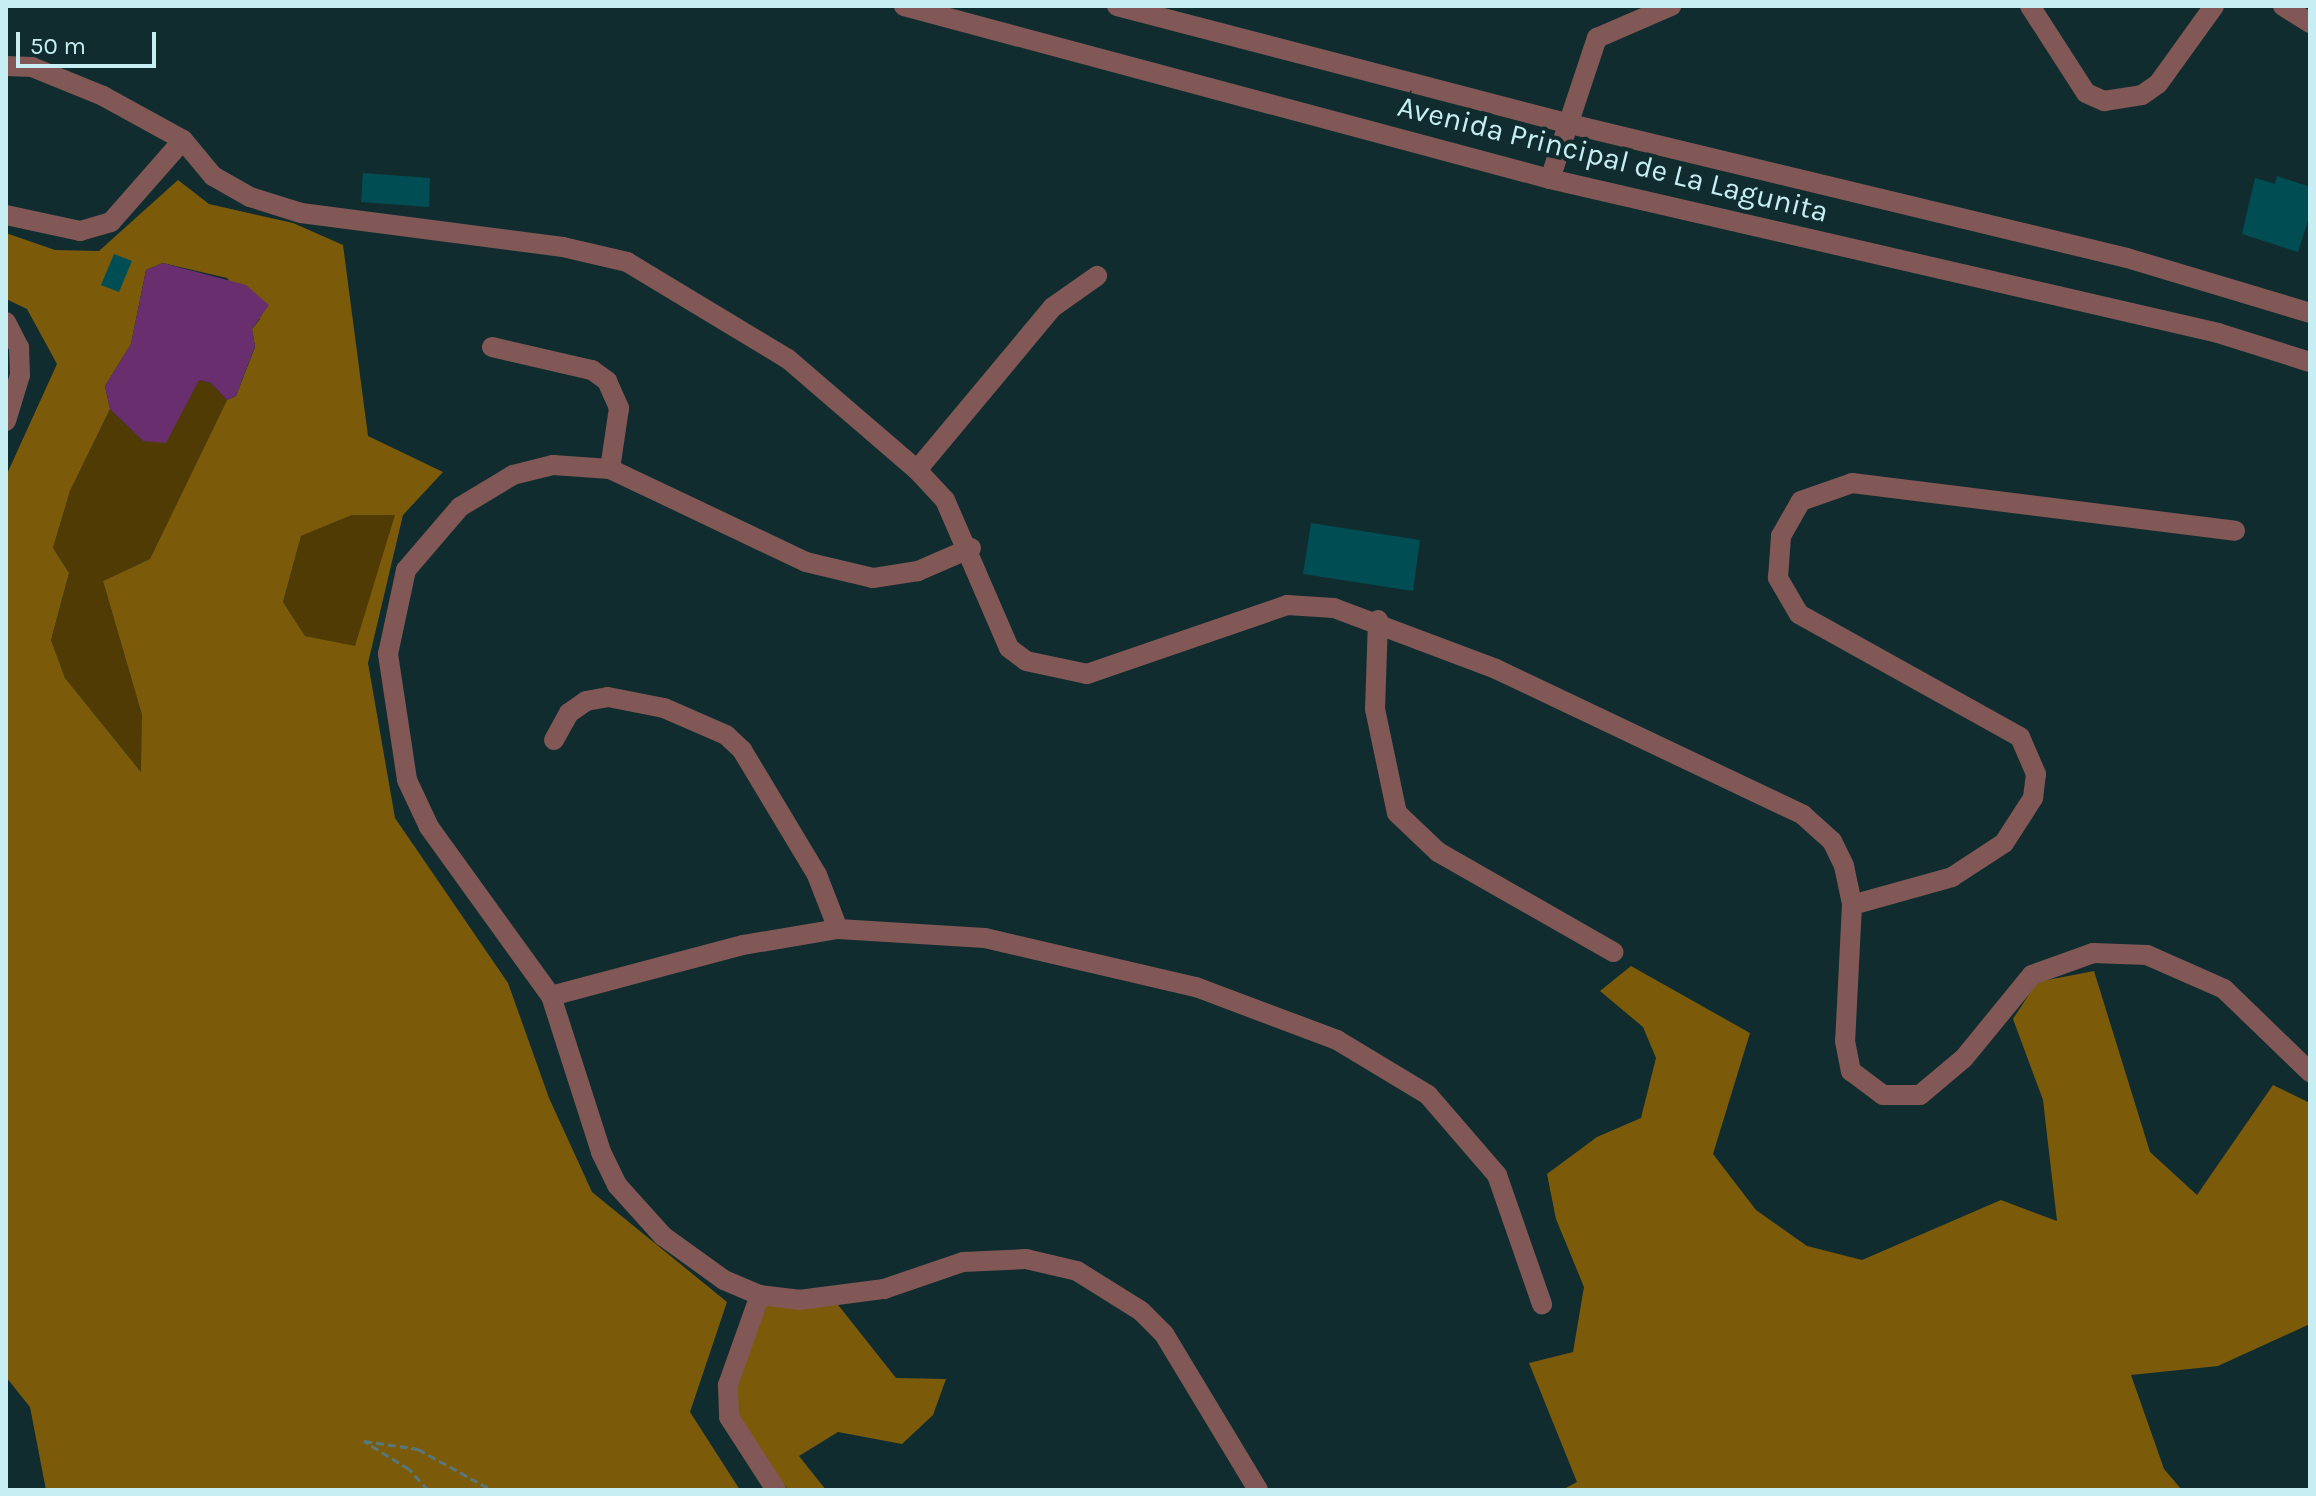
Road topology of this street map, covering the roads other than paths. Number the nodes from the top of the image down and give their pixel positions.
1 (904, 6) edge
2 (1117, 6) edge
3 (1671, 6) edge
4 (2030, 6) edge
5 (2214, 6) edge
6 (2283, 6) edge
7 (2310, 23) edge
8 (6, 66) edge
9 (1566, 123) junction
10 (183, 140) junction
11 (1550, 179) junction
12 (6, 215) edge
13 (1097, 276) dead end
14 (2310, 313) edge
15 (6, 322) edge
16 (492, 347) dead end
17 (2310, 362) edge
18 (6, 421) edge
19 (610, 469) junction
20 (917, 470) junction
21 (2235, 531) dead end
22 (971, 548) junction
23 (1378, 620) junction
24 (554, 740) dead end
25 (1852, 905) junction
26 (838, 929) junction
27 (1613, 952) dead end
28 (551, 996) junction
29 (2310, 1072) edge
30 (760, 1295) junction
31 (1542, 1304) dead end
32 (776, 1490) edge
33 (1258, 1490) edge

1 - 11 street, Avenida Principal de La Lagunita
2 - 9 street, Avenida Principal de La Lagunita
3 - 9 street
4 - 5 street
6 - 7 street
8 - 10 street
9 - 11 street
9 - 14 street, Avenida Principal de La Lagunita
10 - 12 street
10 - 20 street
11 - 17 street, Avenida Principal de La Lagunita
13 - 20 street
15 - 18 street
16 - 19 street
19 - 22 street
19 - 28 street
20 - 22 street
21 - 25 street
22 - 23 street
23 - 25 street
23 - 27 street
24 - 26 street
25 - 29 street
26 - 28 street
26 - 31 street
28 - 30 street
30 - 32 street
30 - 33 street

